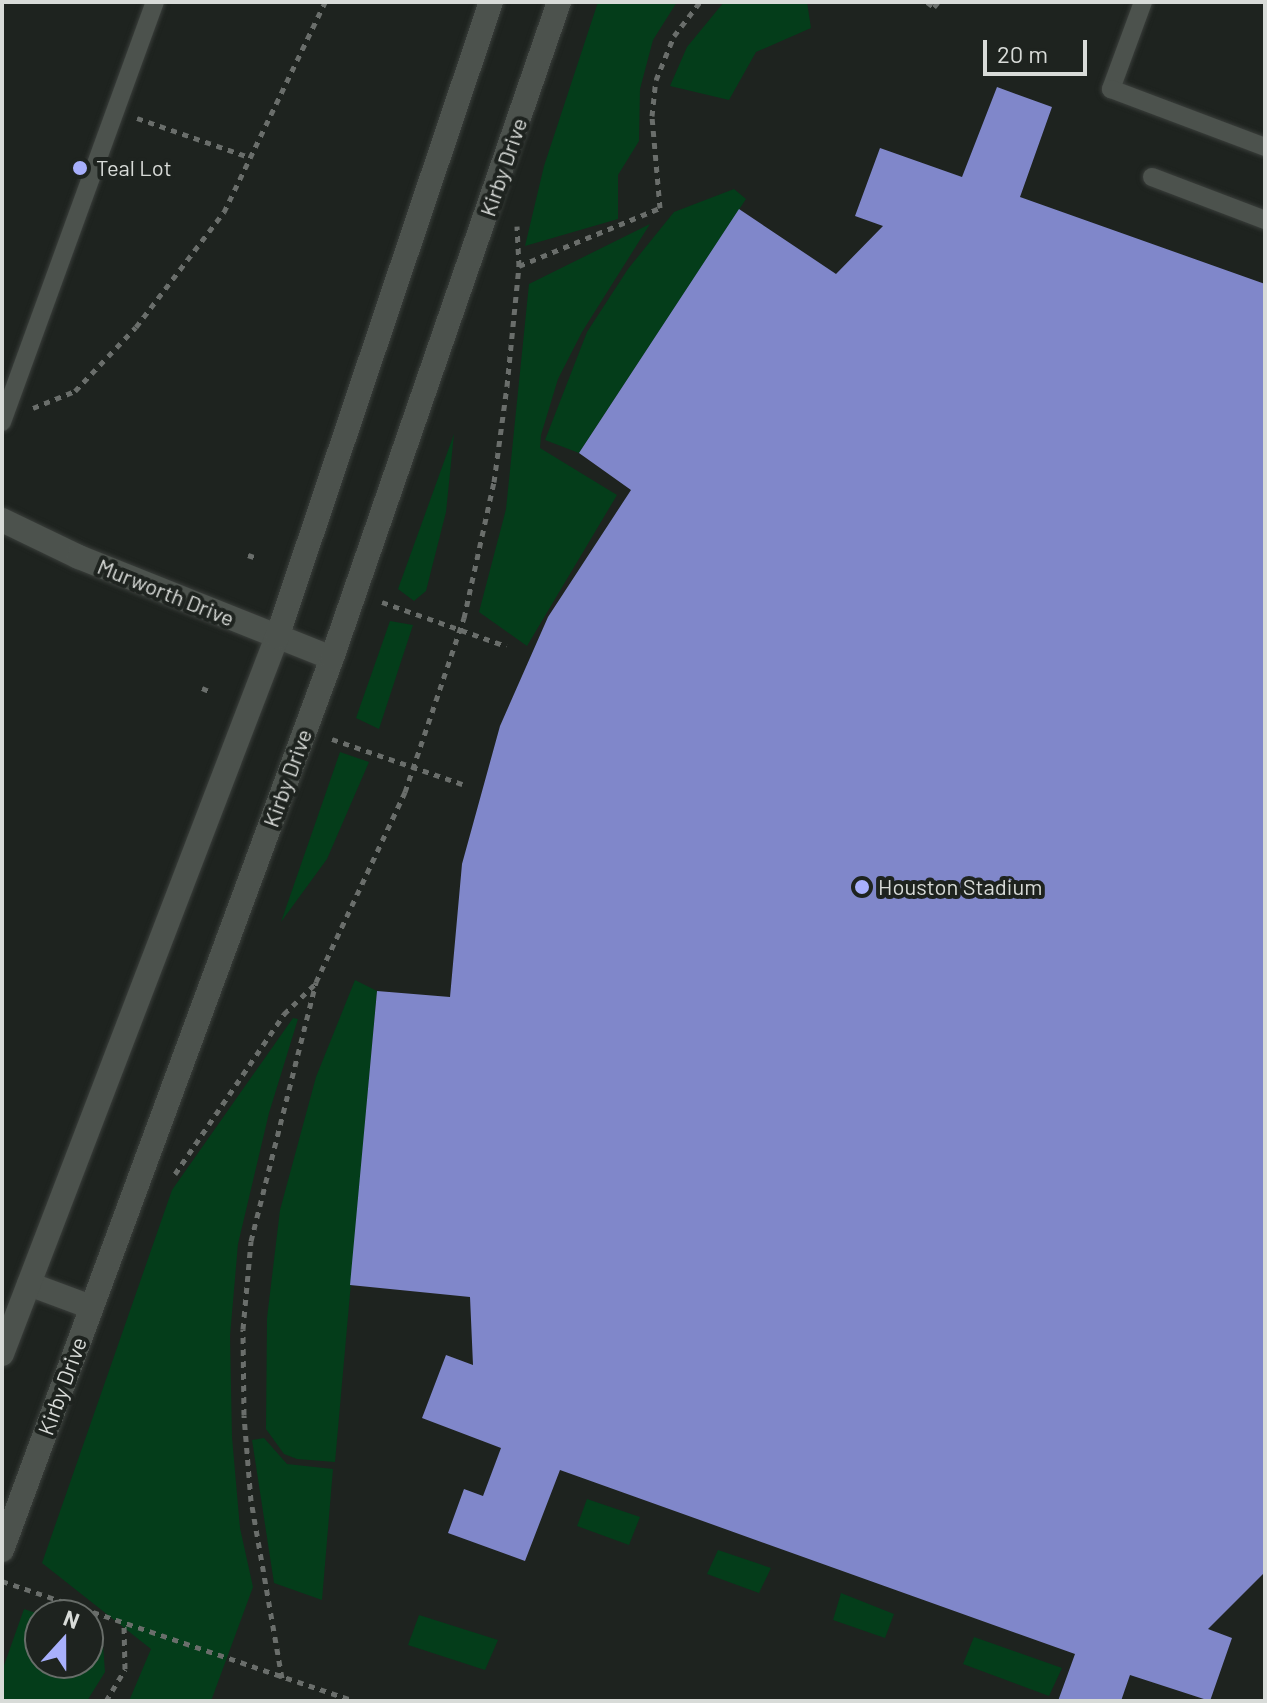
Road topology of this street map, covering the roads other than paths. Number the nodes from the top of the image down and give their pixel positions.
1 (155, 2) edge
2 (491, 2) edge
3 (559, 2) edge
4 (1143, 2) edge
5 (1265, 147) edge
6 (1152, 177) dead end
7 (1265, 220) edge
8 (4, 419) edge
9 (2, 520) edge
10 (277, 637) junction
11 (332, 658) junction
12 (29, 1284) junction
13 (91, 1307) junction
14 (2, 1354) edge
15 (2, 1550) edge

1 - 8 lane
2 - 10 main road
3 - 11 main road, Kirby Drive
4 - 5 lane
6 - 7 lane
9 - 10 main road, Murworth Drive
10 - 11 main road, Murworth Drive
10 - 12 main road
11 - 13 main road, Kirby Drive
12 - 13 main road
12 - 14 main road
13 - 15 main road, Kirby Drive

